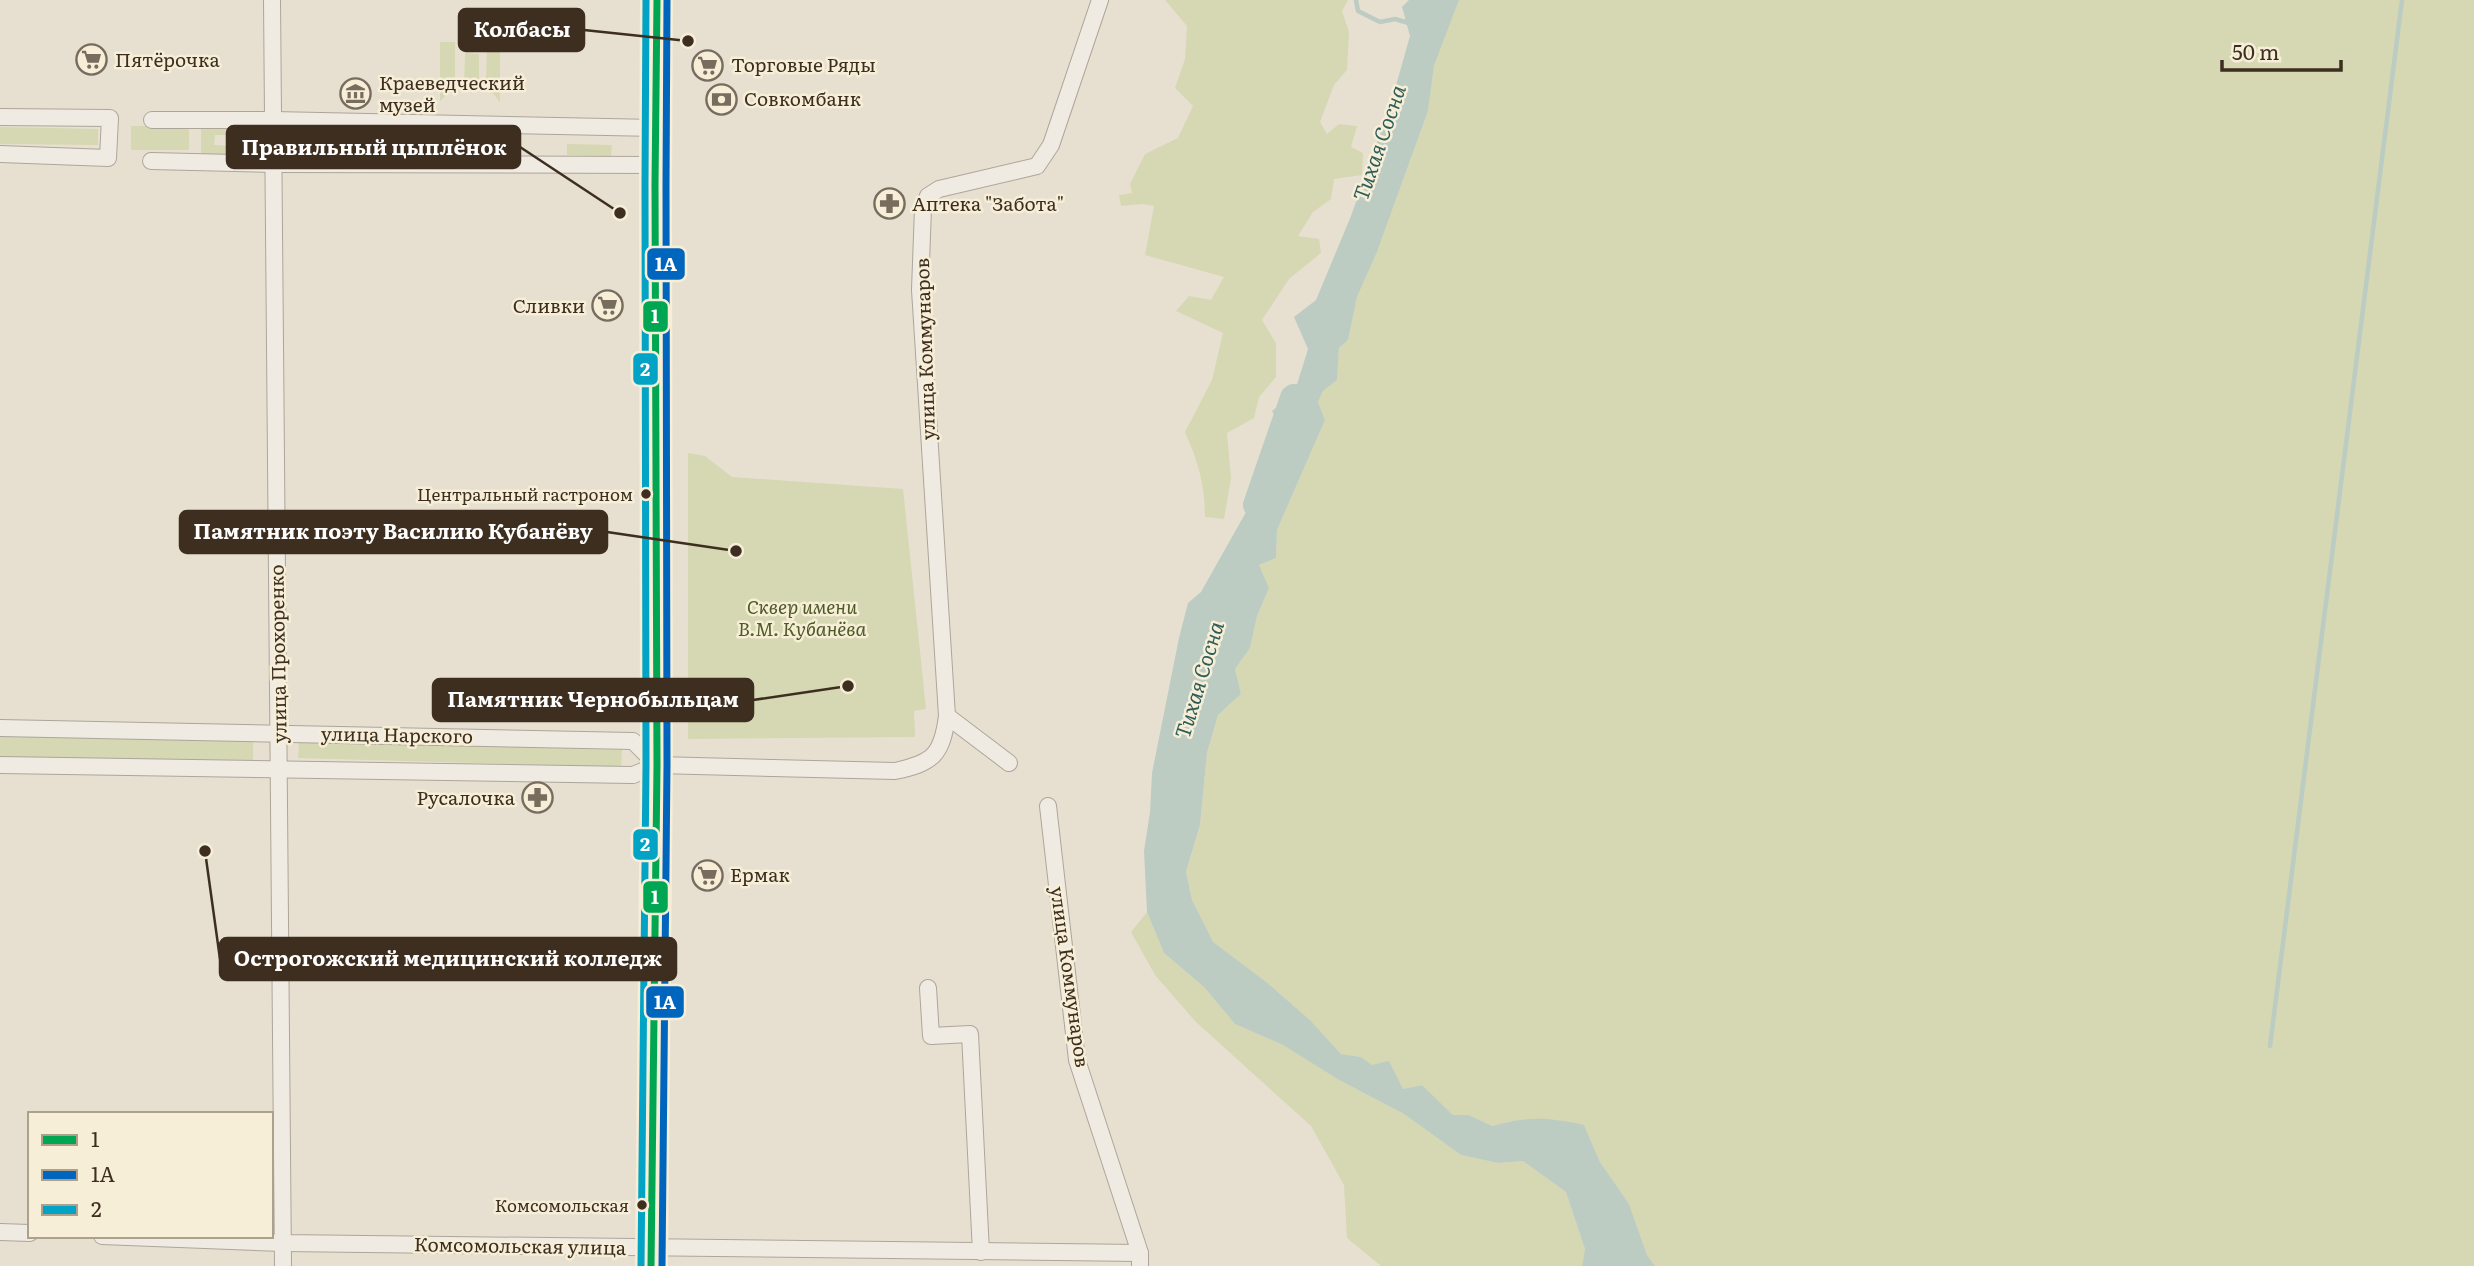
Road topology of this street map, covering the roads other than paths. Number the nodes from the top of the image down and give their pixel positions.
1 (272, 0) edge
2 (657, 0) edge
3 (1100, 0) edge
4 (0, 117) edge
5 (152, 120) dead end
6 (273, 120) junction
7 (656, 128) junction
8 (0, 154) edge
9 (151, 161) dead end
10 (273, 164) junction
11 (655, 166) junction
12 (947, 716) junction
13 (0, 728) edge
14 (279, 732) junction
15 (1009, 763) dead end
16 (0, 765) edge
17 (657, 765) junction
18 (279, 768) junction
19 (1048, 806) dead end
20 (928, 988) dead end
21 (0, 1232) edge
22 (28, 1233) edge
23 (154, 1238) edge
24 (283, 1243) junction
25 (981, 1252) junction
26 (651, 1257) edge
27 (1140, 1260) edge
28 (283, 1266) edge

1 - 6 street, улица Прохоренко
2 - 7 main road
3 - 12 street, улица Коммунаров
4 - 8 street
5 - 6 street
6 - 7 street
6 - 10 street, улица Прохоренко
7 - 11 main road
9 - 10 street
10 - 11 street
10 - 14 street, улица Прохоренко
11 - 17 main road
12 - 15 street
12 - 17 street, улица Нарского
13 - 14 street, улица Нарского
14 - 17 street, улица Нарского
14 - 18 street, улица Прохоренко
16 - 18 street, улица Нарского
17 - 18 street, улица Нарского
17 - 26 main road
18 - 24 street, улица Прохоренко
19 - 27 street, улица Коммунаров
20 - 25 street
21 - 22 street
23 - 24 street, Комсомольская улица
24 - 26 street, Комсомольская улица
24 - 28 street, улица Прохоренко
25 - 26 street, Комсомольская улица
25 - 27 street, Комсомольская улица

